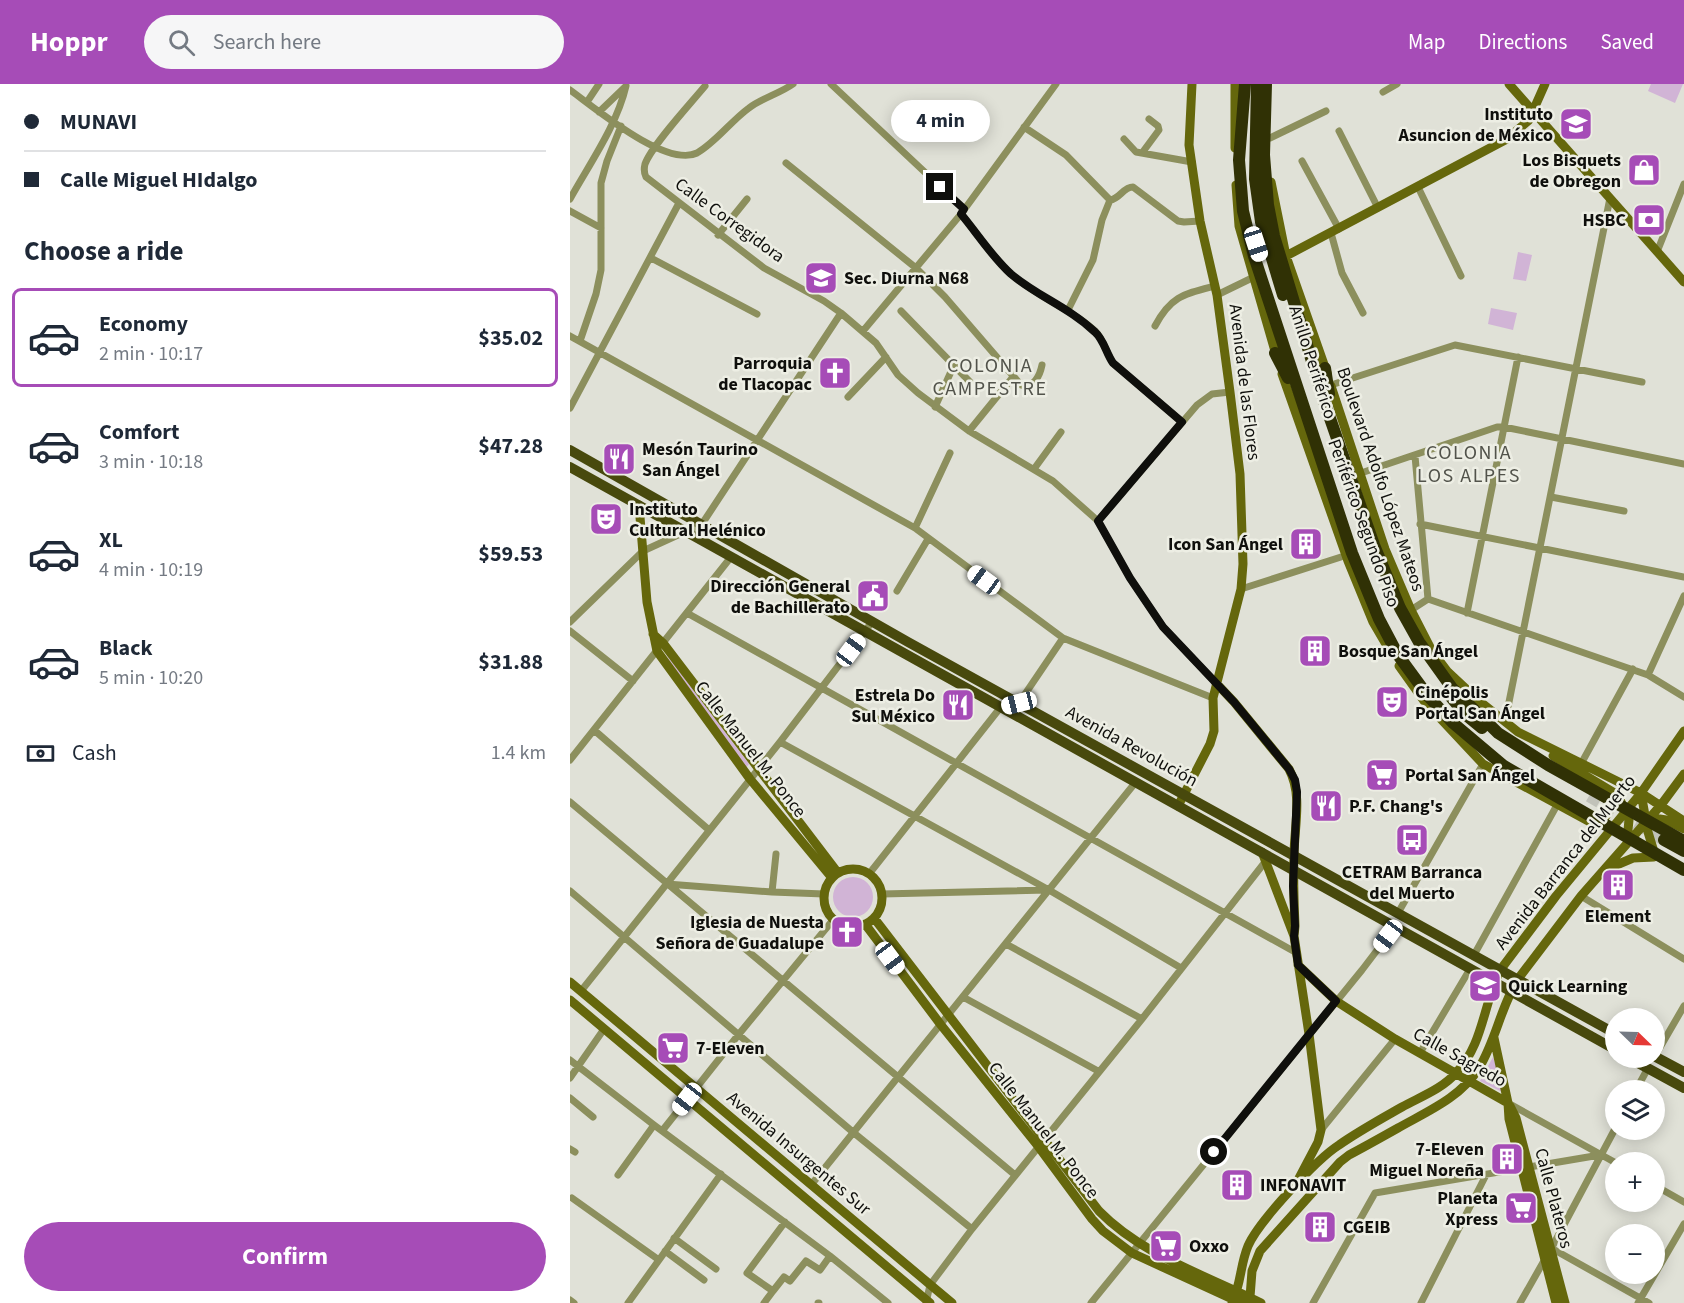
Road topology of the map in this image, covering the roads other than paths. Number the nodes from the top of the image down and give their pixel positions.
1 (599, 84) edge
2 (793, 84) edge
3 (831, 84) edge
4 (1056, 84) edge
5 (1192, 84) edge
6 (1234, 84) edge
7 (1247, 84) edge
8 (1257, 84) edge
9 (1266, 84) edge
10 (1271, 84) edge
11 (1397, 84) edge
12 (1509, 84) edge
13 (1545, 84) edge
14 (627, 85) edge
15 (705, 86) dead end
16 (570, 90) edge
17 (1383, 92) dead end
18 (587, 102) junction
19 (1326, 111) dead end
20 (1534, 111) junction
21 (599, 112) junction
22 (1149, 119) dead end
23 (614, 122) junction
24 (621, 126) junction
25 (1024, 127) junction
26 (1339, 131) dead end
27 (1255, 135) junction
28 (1270, 138) junction
29 (1124, 140) dead end
30 (655, 148) junction
31 (1142, 153) junction
32 (1269, 155) junction
33 (1302, 161) dead end
34 (1191, 162) junction
35 (786, 163) dead end
36 (1684, 184) edge
37 (1418, 187) junction
38 (1610, 198) junction
39 (570, 199) edge
40 (747, 199) dead end
41 (1110, 200) junction
42 (679, 203) junction
43 (1378, 208) junction
44 (570, 211) edge
45 (962, 212) junction
46 (1200, 221) junction
47 (601, 228) junction
48 (1335, 231) junction
49 (718, 235) junction
50 (1657, 252) junction
51 (1286, 256) junction
52 (651, 258) junction
53 (916, 268) junction
54 (1461, 276) dead end
55 (1252, 278) junction
56 (1684, 282) edge
57 (1216, 290) junction
58 (1068, 310) junction
59 (901, 311) dead end
60 (841, 313) junction
61 (1363, 313) dead end
62 (757, 314) dead end
63 (1155, 326) dead end
64 (863, 331) junction
65 (570, 336) edge
66 (580, 341) junction
67 (600, 353) junction
68 (1275, 353) junction
69 (886, 357) junction
70 (1518, 357) junction
71 (1042, 364) dead end
72 (954, 365) junction
73 (1325, 368) joint
74 (1576, 369) junction
75 (1012, 377) junction
76 (970, 382) dead end
77 (1642, 382) dead end
78 (1329, 385) junction
79 (1230, 392) junction
80 (848, 397) dead end
81 (935, 407) junction
82 (570, 408) edge
83 (1182, 422) junction
84 (1504, 427) junction
85 (969, 431) junction
86 (1061, 432) dead end
87 (1319, 439) junction
88 (1562, 439) junction
89 (758, 441) junction
90 (570, 450) edge
91 (950, 453) dead end
92 (1415, 456) junction
93 (1684, 464) edge
94 (570, 467) edge
95 (602, 468) junction
96 (1034, 469) junction
97 (1361, 473) junction
98 (1343, 476) junction
99 (595, 481) junction
100 (1364, 490) junction
101 (1551, 497) junction
102 (639, 505) junction
103 (1624, 511) dead end
104 (1098, 521) junction
105 (702, 524) junction
106 (1420, 524) junction
107 (915, 528) junction
108 (687, 531) junction
109 (1482, 537) junction
110 (928, 538) junction
111 (1540, 549) junction
112 (643, 551) junction
113 (731, 557) junction
114 (1341, 557) dead end
115 (1684, 577) edge
116 (1240, 589) junction
117 (897, 591) dead end
118 (1684, 596) edge
119 (1428, 599) junction
120 (1405, 609) junction
121 (687, 613) junction
122 (1467, 613) junction
123 (570, 621) edge
124 (872, 622) junction
125 (570, 631) edge
126 (1523, 631) junction
127 (865, 632) junction
128 (1062, 638) junction
129 (660, 647) junction
130 (1633, 669) junction
131 (1447, 671) junction
132 (1648, 675) junction
133 (633, 681) junction
134 (1216, 683) junction
135 (823, 687) junction
136 (1418, 692) junction
137 (1225, 693) junction
138 (1684, 697) edge
139 (1212, 698) junction
140 (1445, 698) junction
141 (1234, 702) junction
142 (1019, 703) junction
143 (1000, 708) junction
144 (1212, 715) junction
145 (1505, 722) junction
146 (594, 730) junction
147 (1684, 731) edge
148 (1518, 732) junction
149 (780, 742) junction
150 (570, 760) edge
151 (956, 764) junction
152 (1483, 764) junction
153 (1581, 764) junction
154 (759, 768) junction
155 (1683, 778) edge
156 (750, 779) junction
157 (1136, 783) junction
158 (1641, 793) junction
159 (1185, 794) junction
160 (1618, 795) junction
161 (1586, 801) tunnel mouth
162 (570, 802) edge
163 (1557, 805) junction
164 (1178, 806) junction
165 (1661, 806) junction
166 (914, 816) junction
167 (1628, 816) junction
168 (1648, 819) junction
169 (1666, 820) junction
170 (1588, 821) junction
171 (1684, 821) edge
172 (1684, 829) edge
173 (709, 830) junction
174 (1608, 832) junction
175 (1090, 838) junction
176 (1684, 841) edge
177 (1627, 843) junction
178 (1657, 850) junction
179 (1684, 851) edge
180 (776, 854) dead end
181 (1294, 856) junction
182 (1264, 857) junction
183 (1684, 863) edge
184 (1294, 870) junction
185 (1684, 870) edge
186 (1603, 872) junction
187 (869, 874) junction
188 (835, 875) junction
189 (1684, 875) edge
190 (667, 884) junction
191 (1293, 886) junction
192 (1277, 887) junction
193 (1049, 890) junction
194 (570, 891) edge
195 (772, 892) junction
196 (824, 894) junction
197 (882, 894) junction
198 (1581, 896) junction
199 (1223, 913) junction
200 (1398, 913) junction
201 (874, 918) junction
202 (833, 920) junction
203 (865, 924) junction
204 (1394, 928) junction
205 (1294, 936) junction
206 (624, 937) junction
207 (1006, 944) junction
208 (1295, 952) junction
209 (1474, 955) junction
210 (1684, 959) edge
211 (1298, 965) junction
212 (1181, 968) junction
213 (1470, 969) junction
214 (1501, 969) junction
215 (1518, 979) junction
216 (783, 980) junction
217 (570, 982) edge
218 (1494, 982) junction
219 (1510, 990) junction
220 (581, 991) junction
221 (963, 997) junction
222 (570, 1000) edge
223 (1336, 1001) junction
224 (1684, 1006) edge
225 (948, 1015) junction
226 (1142, 1019) junction
227 (941, 1025) junction
228 (1605, 1028) edge
229 (604, 1029) junction
230 (739, 1034) junction
231 (1309, 1034) junction
232 (1494, 1038) junction
233 (1395, 1039) junction
234 (1665, 1039) edge
235 (1605, 1044) edge
236 (1420, 1053) junction
237 (570, 1060) edge
238 (1665, 1062) edge
239 (578, 1066) junction
240 (1648, 1068) joint
241 (1098, 1071) junction
242 (1684, 1072) edge
243 (1456, 1074) junction
244 (570, 1078) edge
245 (897, 1078) junction
246 (1641, 1080) edge
247 (1470, 1082) junction
248 (696, 1088) junction
249 (1684, 1088) edge
250 (570, 1098) edge
251 (687, 1099) junction
252 (1508, 1102) junction
253 (1390, 1114) junction
254 (593, 1117) dead end
255 (654, 1125) junction
256 (1398, 1128) junction
257 (1321, 1130) junction
258 (662, 1131) junction
259 (854, 1133) junction
260 (1609, 1140) edge
261 (1041, 1142) junction
262 (1600, 1155) junction
263 (1605, 1158) edge
264 (1525, 1168) junction
265 (721, 1174) junction
266 (1015, 1175) junction
267 (1486, 1175) junction
268 (618, 1176) dead end
269 (811, 1185) junction
270 (1293, 1189) junction
271 (1665, 1191) edge
272 (572, 1198) dead end
273 (1684, 1202) edge
274 (785, 1222) junction
275 (1684, 1224) edge
276 (972, 1229) junction
277 (674, 1238) junction
278 (1139, 1244) junction
279 (1551, 1248) junction
280 (665, 1251) junction
281 (1132, 1252) junction
282 (830, 1256) junction
283 (1545, 1259) junction
284 (659, 1260) junction
285 (716, 1269) dead end
286 (704, 1280) dead end
287 (930, 1285) junction
288 (772, 1291) junction
289 (570, 1300) edge
290 (1240, 1300) edge
291 (1640, 1301) edge
292 (927, 1302) edge
293 (574, 1303) edge
294 (628, 1303) edge
295 (764, 1303) edge
296 (888, 1303) edge
297 (952, 1303) edge
298 (1091, 1303) edge
299 (1261, 1303) edge
300 (1313, 1303) edge
301 (1421, 1303) edge
302 (1520, 1303) edge
303 (1556, 1303) edge
304 (1564, 1303) edge
305 (1649, 1303) edge

1 - 18 street
2 - 30 street
3 - 45 street
4 - 25 street
5 - 34 main road, Avenida de las Flores
6 - 55 main road
7 - 87 highway, Anillo Periférico
7 - 185 highway, Periférico Segundo Piso
8 - 27 highway, Anillo Periférico
9 - 120 highway, Periférico Segundo Piso
10 - 28 main road, Boulevard Adolfo López Mateos
11 - 17 street
12 - 20 main road
13 - 20 main road
14 - 21 street
14 - 23 street
15 - 30 street
16 - 18 street
18 - 21 street
19 - 28 street
20 - 37 main road
20 - 38 main road
21 - 23 street
22 - 31 street
23 - 24 street
23 - 39 street
24 - 30 street
24 - 47 street
25 - 41 street
25 - 45 street
26 - 43 street
27 - 32 highway
27 - 98 highway, Anillo Periférico
28 - 32 main road, Boulevard Adolfo López Mateos
29 - 31 street
30 - 42 street, Calle Corregidora
31 - 34 street
32 - 51 main road, Boulevard Adolfo López Mateos
33 - 48 street
34 - 46 main road, Avenida de las Flores
35 - 53 street
36 - 50 street
37 - 43 main road
37 - 54 street
38 - 50 main road
38 - 74 street
40 - 49 street
41 - 46 street
41 - 58 street
42 - 49 street, Calle Corregidora
42 - 52 street
43 - 48 main road
44 - 47 street
45 - 53 street
45 - 58 street
46 - 57 main road, Avenida de las Flores
47 - 66 street
48 - 51 main road
48 - 61 street
49 - 60 street, Calle Corregidora
50 - 56 main road
51 - 73 main road, Boulevard Adolfo López Mateos
52 - 62 street
52 - 67 street
53 - 64 street
53 - 75 street
55 - 57 street
55 - 68 main road
57 - 63 street
57 - 79 main road, Avenida de las Flores
58 - 83 street
59 - 72 street
60 - 64 street, Calle Corregidora
60 - 89 street
64 - 69 street, Calle Corregidora
65 - 66 street
66 - 67 street
67 - 82 street
67 - 89 street
68 - 87 highway
68 - 136 main road
69 - 80 street
69 - 81 street, Calle Corregidora
70 - 74 street
70 - 78 street
70 - 84 street
71 - 75 street
72 - 76 street
72 - 81 street
73 - 78 highway
74 - 77 street
74 - 88 street
75 - 85 street
78 - 97 main road, Boulevard Adolfo López Mateos
78 - 120 highway
79 - 83 street
79 - 116 main road, Avenida de las Flores
81 - 85 street, Calle Corregidora
83 - 104 street
84 - 88 street
84 - 92 street
84 - 109 street
85 - 96 street, Calle Corregidora
86 - 96 street
87 - 140 highway, Anillo Periférico
88 - 93 street
88 - 101 street
89 - 105 street
89 - 107 street
90 - 95 main road, Avenida Revolución
91 - 107 street
92 - 97 street
92 - 106 street
94 - 99 main road, Avenida Revolución
95 - 99 main road
95 - 105 main road, Avenida Revolución
96 - 104 street, Calle Corregidora
97 - 100 main road, Boulevard Adolfo López Mateos
98 - 100 highway
98 - 140 highway, Anillo Periférico
99 - 102 main road, Avenida Revolución
100 - 120 main road, Boulevard Adolfo López Mateos
101 - 103 street
101 - 111 street
102 - 108 main road, Avenida Revolución
102 - 112 main road, Calle Manuel M. Ponce
104 - 134 street, Calle Corregidora
105 - 108 street
105 - 124 main road, Avenida Revolución
106 - 109 street
106 - 119 street
107 - 110 street
108 - 112 street
108 - 113 main road, Avenida Revolución
109 - 111 street
109 - 122 street
110 - 117 street
110 - 128 street
111 - 115 street
111 - 126 street
112 - 123 street
112 - 129 main road, Calle Manuel M. Ponce
113 - 121 street
113 - 127 main road, Avenida Revolución
114 - 116 street
116 - 134 main road, Avenida de las Flores
118 - 132 street
119 - 120 street
119 - 122 street
120 - 131 main road, Boulevard Adolfo López Mateos
120 - 176 highway, Periférico Segundo Piso
121 - 129 street
121 - 135 street
122 - 126 street
124 - 127 street
124 - 142 main road, Avenida Revolución
125 - 133 street
126 - 130 street
126 - 145 street
127 - 135 street
127 - 143 main road, Avenida Revolución
128 - 139 street
128 - 142 street
129 - 133 street
129 - 154 main road, Calle Manuel M. Ponce
129 - 156 main road, Calle Manuel M. Ponce
130 - 132 street
130 - 153 street
131 - 140 highway
131 - 145 main road, Boulevard Adolfo López Mateos
132 - 138 street
133 - 146 street
134 - 137 main road
134 - 139 main road
135 - 149 street
135 - 151 street
136 - 140 highway
136 - 152 main road
137 - 139 main road
137 - 141 main road
139 - 144 main road
140 - 161 highway, Anillo Periférico
141 - 144 main road
141 - 181 main road
142 - 143 street
142 - 159 main road, Avenida Revolución
143 - 151 street
143 - 157 main road, Avenida Revolución
144 - 159 main road
145 - 148 main road, Boulevard Adolfo López Mateos
146 - 150 street
146 - 173 street
147 - 158 main road, Avenida Barranca del Muerto
148 - 153 main road, Boulevard Adolfo López Mateos
148 - 160 main road
149 - 154 street
149 - 166 street
151 - 166 street
151 - 175 street
152 - 163 main road
152 - 200 street
153 - 158 main road, Boulevard Adolfo López Mateos
154 - 156 street
154 - 188 main road, Calle Manuel M. Ponce
155 - 165 main road, Avenida Barranca del Muerto
156 - 173 street
156 - 188 main road, Calle Manuel M. Ponce
157 - 164 main road, Avenida Revolución
157 - 175 street
158 - 165 main road, Boulevard Adolfo López Mateos
158 - 167 main road, Avenida Barranca del Muerto
158 - 168 main road
159 - 164 main road
159 - 181 main road, Avenida Revolución
160 - 167 main road
160 - 170 main road
162 - 190 street
163 - 170 main road
163 - 209 street
164 - 182 main road, Avenida Revolución
165 - 168 main road, Avenida Barranca del Muerto
165 - 171 main road, Boulevard Adolfo López Mateos
166 - 187 street
166 - 193 street
167 - 168 main road
167 - 174 main road
167 - 177 main road
168 - 169 main road
168 - 177 main road, Avenida Barranca del Muerto
168 - 178 main road
169 - 172 main road
169 - 178 main road
170 - 174 main road
173 - 190 street
174 - 177 main road
174 - 214 main road, Avenida Barranca del Muerto
175 - 193 street
175 - 199 street
177 - 178 main road
177 - 186 main road, Avenida Barranca del Muerto
178 - 179 highway
178 - 183 highway
178 - 186 main road
178 - 189 main road
180 - 195 street
181 - 184 main road
181 - 200 main road, Avenida Revolución
182 - 184 main road, Avenida Revolución
182 - 192 main road
182 - 199 street
184 - 191 main road
184 - 204 main road, Avenida Revolución
186 - 198 main road, Avenida Barranca del Muerto
187 - 188 main road
187 - 197 main road
188 - 196 main road
190 - 195 street
190 - 206 street
190 - 216 street
191 - 192 main road
191 - 205 main road
192 - 205 main road
193 - 197 street
193 - 207 street
193 - 212 street
194 - 206 street
195 - 196 street
196 - 202 main road
197 - 201 main road
198 - 210 street
198 - 215 main road, Avenida Barranca del Muerto
199 - 208 street
199 - 212 street
200 - 209 main road, Avenida Revolución
201 - 203 main road
201 - 225 main road, Calle Manuel M. Ponce
202 - 203 main road
202 - 216 street
203 - 227 main road, Calle Manuel M. Ponce
204 - 213 main road, Avenida Revolución
204 - 223 street
205 - 208 main road
206 - 220 street
206 - 230 street
207 - 221 street
207 - 226 street
208 - 211 main road
209 - 214 main road, Avenida Revolución
211 - 223 main road, Calle Sagredo
211 - 231 main road
212 - 226 street
213 - 218 main road, Avenida Revolución
213 - 236 street
214 - 215 main road, Avenida Revolución
214 - 218 main road, Avenida Barranca del Muerto
215 - 219 main road, Avenida Barranca del Muerto
215 - 228 main road, Avenida Revolución
216 - 230 street
216 - 245 street
217 - 220 main road, Avenida Insurgentes Sur
218 - 219 main road, Avenida Revolución
218 - 243 main road, Avenida Barranca del Muerto
219 - 232 main road, Avenida Barranca del Muerto
219 - 235 main road, Avenida Revolución
220 - 248 main road, Avenida Insurgentes Sur
221 - 225 street
221 - 241 street
222 - 229 main road, Avenida Insurgentes Sur
223 - 231 street
223 - 233 main road, Calle Sagredo
224 - 234 street
225 - 227 street
225 - 261 main road, Calle Manuel M. Ponce
226 - 241 street
227 - 245 street
227 - 261 main road, Calle Manuel M. Ponce
229 - 239 street
229 - 251 main road, Avenida Insurgentes Sur
230 - 248 street
230 - 259 street
231 - 257 main road
231 - 278 street
232 - 247 main road, Avenida Barranca del Muerto
232 - 252 main road, Calle Plateros
233 - 236 main road, Calle Sagredo
233 - 257 street
236 - 243 main road, Calle Sagredo
237 - 239 street
238 - 242 main road
239 - 244 street
239 - 255 street
240 - 246 street
240 - 249 main road
241 - 261 street
243 - 247 main road, Calle Sagredo
243 - 253 main road, Avenida Barranca del Muerto
245 - 259 street
245 - 266 street
247 - 252 main road, Calle Sagredo
247 - 256 main road, Avenida Barranca del Muerto
248 - 251 street
248 - 269 main road, Avenida Insurgentes Sur
250 - 254 street
251 - 258 street
251 - 292 main road, Avenida Insurgentes Sur
252 - 262 street, Calle Sagredo
252 - 264 main road, Calle Plateros
253 - 256 main road
253 - 270 main road, Avenida Barranca del Muerto
255 - 258 street
255 - 268 street
256 - 290 main road, Avenida Barranca del Muerto
257 - 270 main road
258 - 265 street
259 - 269 street
259 - 276 street
260 - 262 street
261 - 266 street
261 - 278 main road, Calle Manuel M. Ponce
261 - 281 main road, Calle Manuel M. Ponce
262 - 263 street, Calle Sagredo
262 - 264 street
262 - 279 street
264 - 267 street
264 - 279 main road, Calle Plateros
264 - 283 main road, Calle Plateros
265 - 274 street
265 - 277 street
266 - 276 street
267 - 300 street
267 - 301 street
269 - 287 main road, Avenida Insurgentes Sur
270 - 290 main road, Avenida Barranca del Muerto
271 - 273 street
272 - 284 street
274 - 282 street
274 - 288 street
275 - 291 street
276 - 287 street
277 - 280 street
277 - 285 street
278 - 281 street
278 - 290 main road, Calle Manuel M. Ponce
279 - 283 street
279 - 291 street
279 - 304 main road, Calle Plateros
280 - 284 street
280 - 286 street
281 - 290 main road, Calle Manuel M. Ponce
281 - 298 street
282 - 288 street
282 - 296 street
283 - 302 street
283 - 303 main road, Calle Plateros
284 - 294 street
287 - 292 street
287 - 297 main road, Avenida Insurgentes Sur
288 - 295 street
289 - 293 street
290 - 299 main road
291 - 305 street

